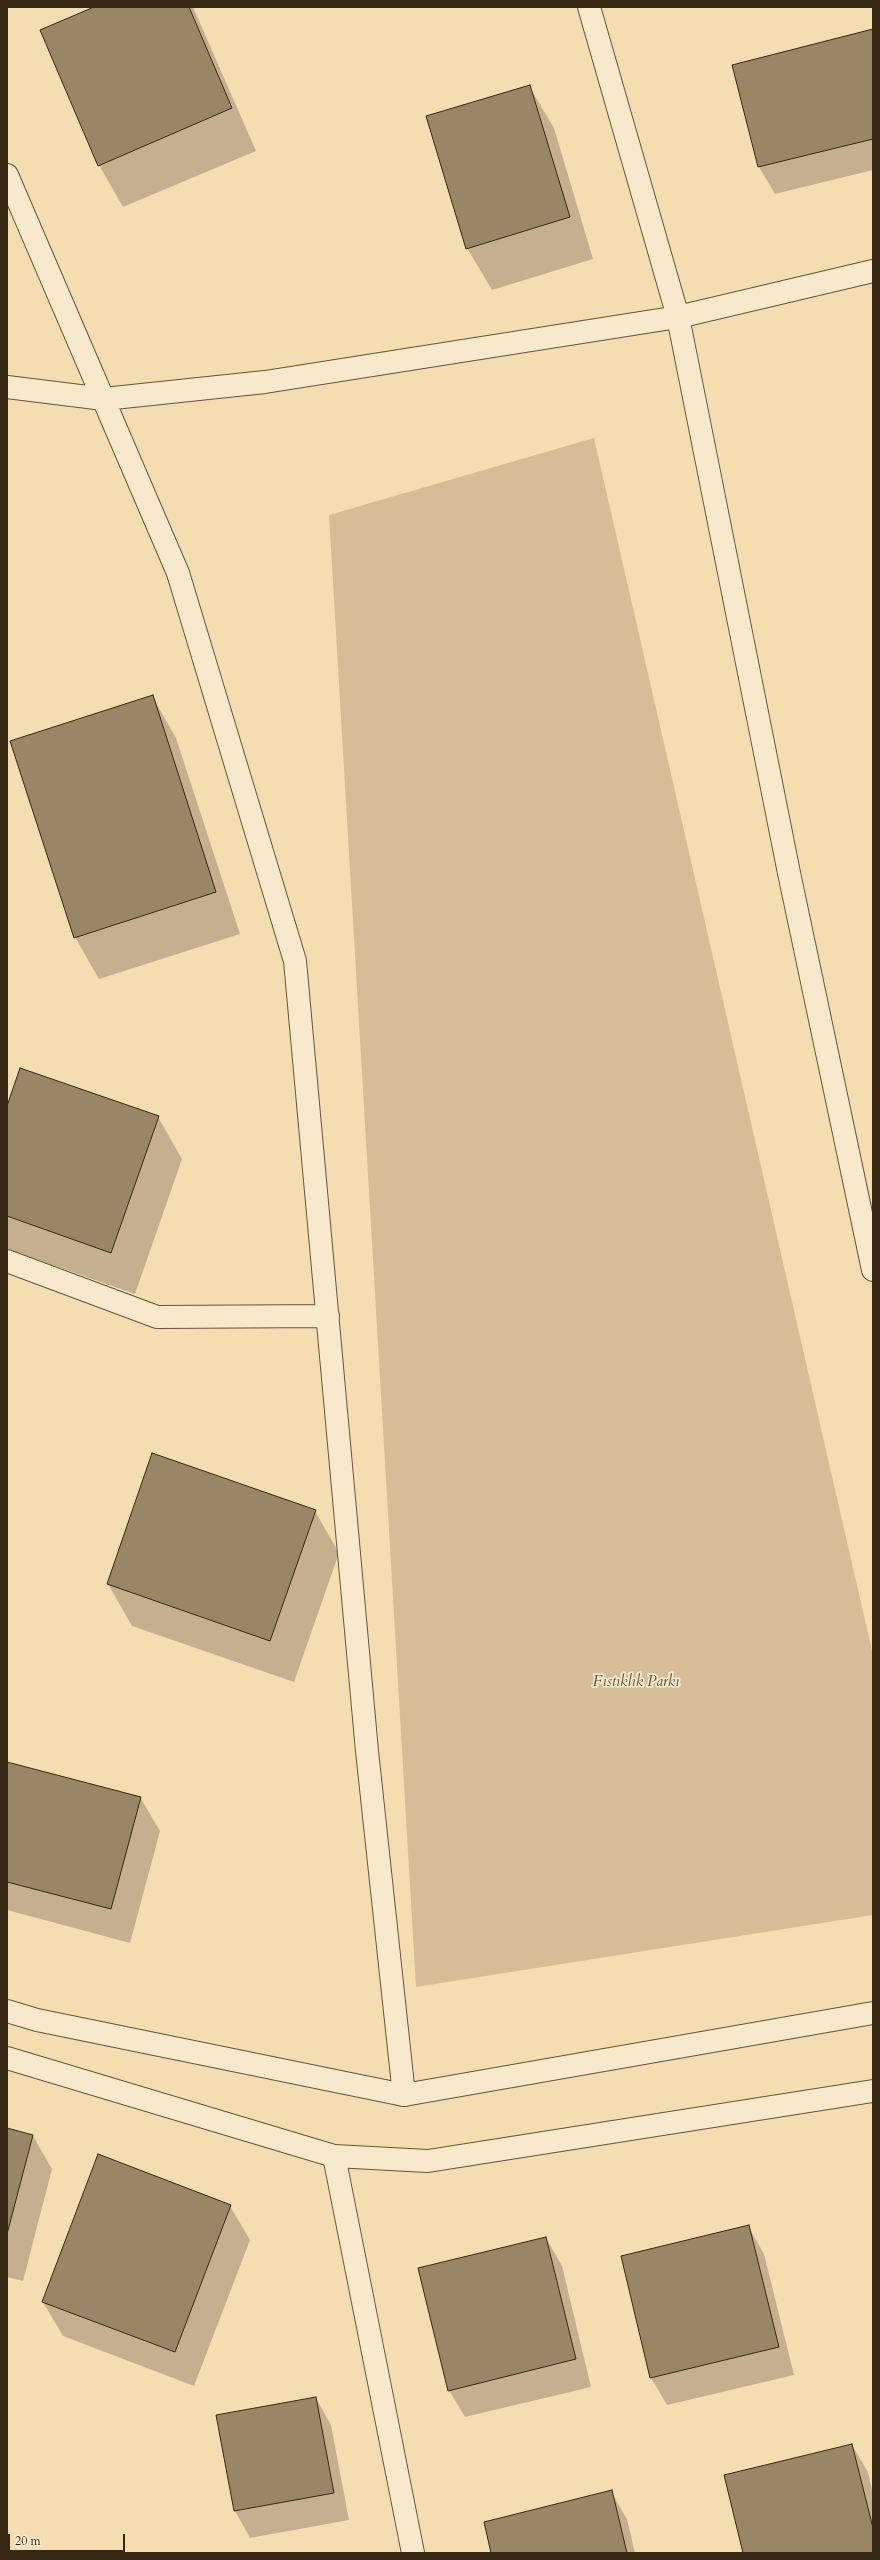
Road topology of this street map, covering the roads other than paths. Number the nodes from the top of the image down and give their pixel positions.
1 (589, 7) edge
2 (7, 175) edge
3 (873, 271) edge
4 (678, 317) junction
5 (7, 387) edge
6 (104, 399) junction
7 (7, 1261) edge
8 (873, 1270) edge
9 (328, 1316) junction
10 (7, 2010) edge
11 (873, 2013) edge
12 (7, 2058) edge
13 (873, 2091) edge
14 (404, 2094) junction
15 (334, 2156) junction
16 (414, 2553) edge

1 - 4 street
2 - 6 street
3 - 4 street
4 - 6 street
4 - 8 street
5 - 6 street
6 - 9 street
7 - 9 street
9 - 14 street
10 - 14 street
11 - 14 street
12 - 15 street
13 - 15 street
15 - 16 street

